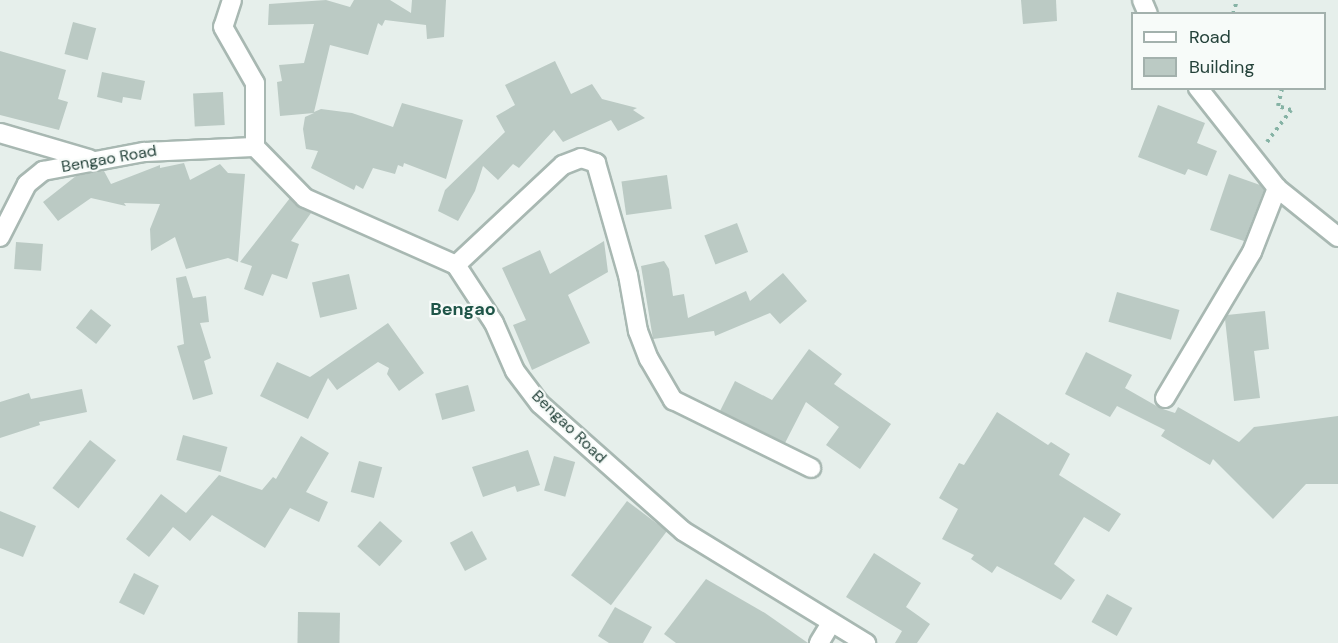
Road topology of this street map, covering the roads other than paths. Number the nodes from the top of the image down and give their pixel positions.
1 (232, 0) edge
2 (1200, 90) edge
3 (0, 133) edge
4 (255, 147) junction
5 (90, 160) junction
6 (1277, 188) junction
7 (0, 237) edge
8 (1338, 237) edge
9 (456, 265) junction
10 (1165, 398) dead end
11 (811, 468) dead end
12 (831, 623) junction
13 (819, 643) edge
14 (866, 643) edge

1 - 4 street
2 - 6 street
3 - 5 street
4 - 5 street, Bengao Road
4 - 9 street
5 - 7 street, Bengao Road
6 - 8 street
6 - 10 street
9 - 11 street
9 - 12 street, Bengao Road
12 - 13 street
12 - 14 street, Bengao Road

